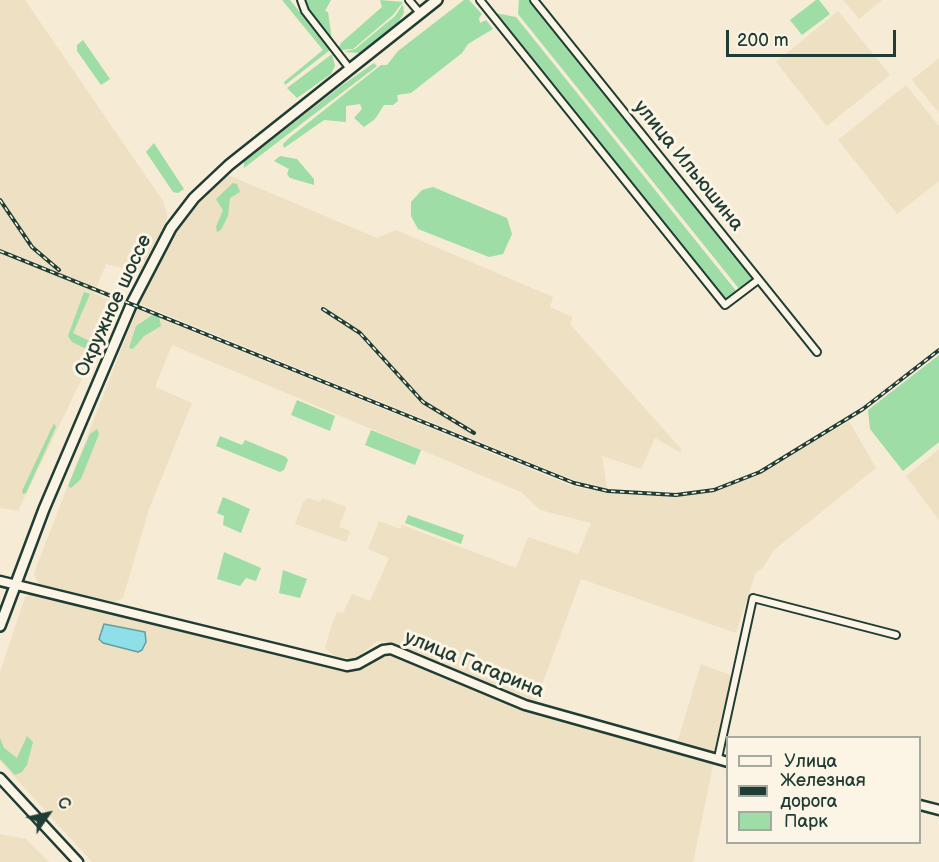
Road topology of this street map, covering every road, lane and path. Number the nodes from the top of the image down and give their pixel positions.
1 (301, 0) edge
2 (409, 0) edge
3 (437, 0) edge
4 (480, 0) edge
5 (534, 0) edge
6 (420, 13) junction
7 (350, 69) junction
8 (758, 280) junction
9 (817, 352) dead end
10 (0, 581) edge
11 (14, 584) junction
12 (0, 626) edge
13 (896, 635) dead end
14 (718, 758) junction
15 (726, 761) edge
16 (0, 778) edge
17 (921, 805) edge
18 (939, 810) edge
19 (78, 862) edge

1 - 7 street
2 - 6 street
3 - 6 main road, Окружное шоссе
4 - 8 street
5 - 8 street, улица Ильюшина
6 - 7 main road, Окружное шоссе
7 - 11 main road, Окружное шоссе
8 - 9 street, улица Ильюшина
10 - 11 street, улица Гагарина
11 - 12 main road, Окружное шоссе
11 - 14 street, улица Гагарина
13 - 14 street
14 - 15 street, улица Гагарина
16 - 19 street
17 - 18 street

